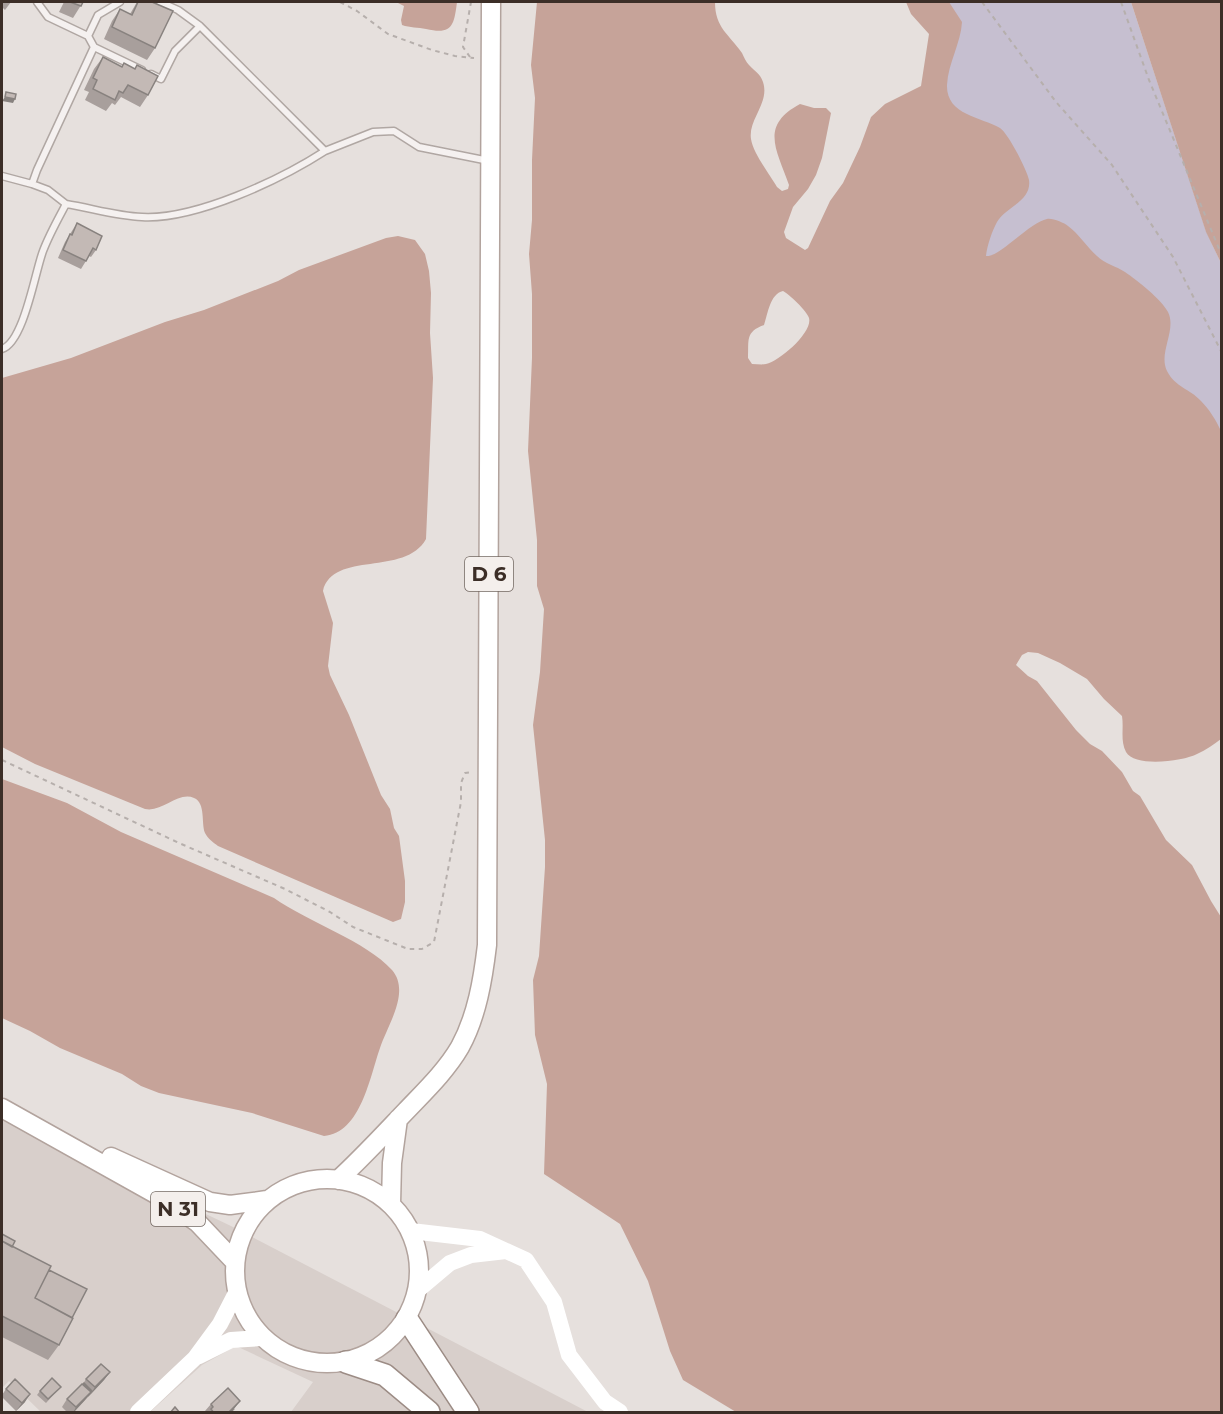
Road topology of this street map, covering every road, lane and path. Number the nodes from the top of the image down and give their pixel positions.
1 (37, 2) edge
2 (120, 2) edge
3 (160, 2) edge
4 (340, 2) edge
5 (471, 2) edge
6 (491, 2) edge
7 (982, 2) edge
8 (1121, 2) edge
9 (200, 26) junction
10 (88, 36) junction
11 (94, 47) junction
12 (325, 152) junction
13 (490, 161) junction
14 (2, 176) edge
15 (32, 184) junction
16 (66, 204) junction
17 (1221, 256) edge
18 (2, 349) edge
19 (1221, 353) edge
20 (2, 760) edge
21 (488, 774) junction
22 (7, 1111) edge
23 (398, 1119) junction
24 (338, 1180) junction
25 (267, 1200) junction
26 (391, 1204) junction
27 (411, 1231) junction
28 (508, 1251) junction
29 (234, 1262) junction
30 (419, 1289) junction
31 (237, 1291) junction
32 (407, 1319) junction
33 (262, 1338) junction
34 (195, 1358) junction
35 (346, 1362) junction
36 (138, 1413) edge
37 (429, 1413) edge
38 (468, 1413) edge
39 (620, 1413) edge

1 - 10 lane
2 - 10 lane
3 - 9 lane
4 - 5 path
6 - 13 main road, D 6
7 - 19 path
8 - 17 path
9 - 11 lane
9 - 12 lane
10 - 11 lane
11 - 15 lane
12 - 13 lane
12 - 16 lane
13 - 21 main road, D 6
14 - 15 lane
15 - 16 lane
16 - 18 lane
20 - 21 path
21 - 23 main road, D 6
22 - 25 main road, N 31
22 - 29 main road, N 31
23 - 24 main road, D 6
23 - 26 main road
24 - 25 main road
24 - 26 main road
25 - 29 main road
26 - 27 main road
27 - 28 main road
27 - 30 main road
28 - 30 main road
28 - 39 main road
29 - 31 main road
30 - 32 main road
31 - 33 main road
31 - 34 main road
32 - 35 main road
32 - 38 highway
33 - 34 main road
33 - 35 main road
34 - 36 main road
35 - 37 highway

